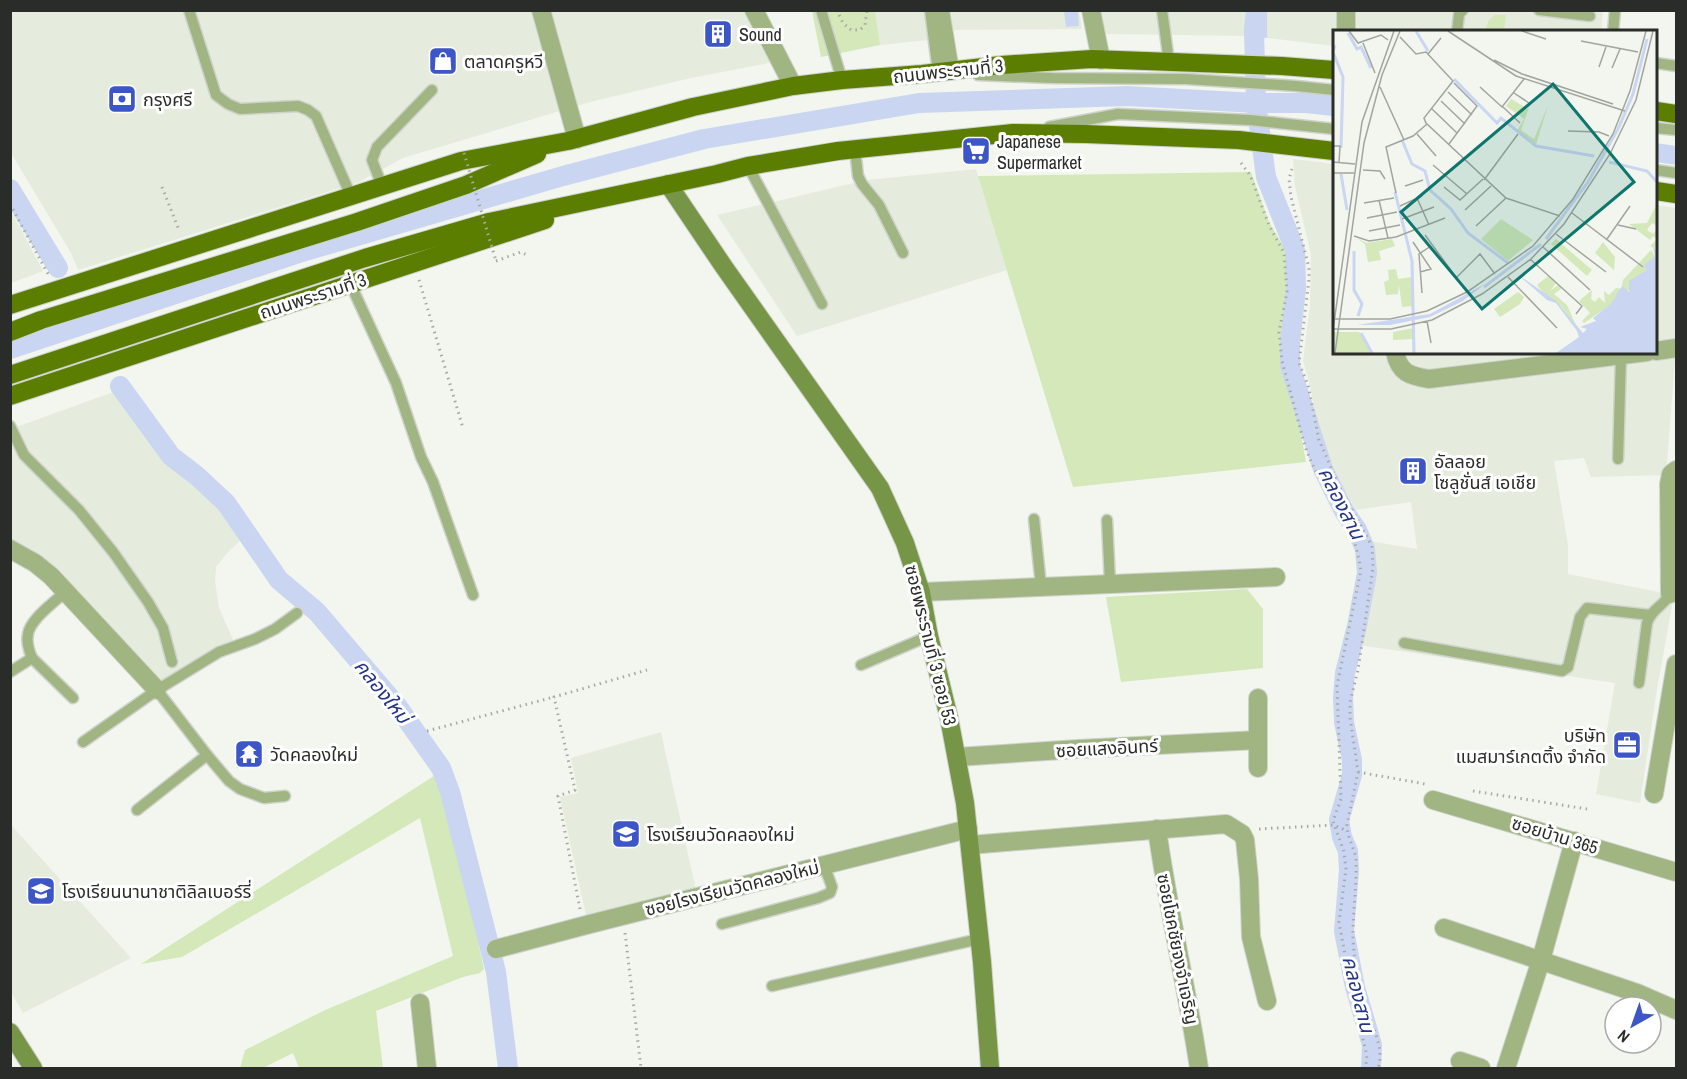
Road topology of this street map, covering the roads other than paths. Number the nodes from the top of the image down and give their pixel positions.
1 (189, 10) edge
2 (541, 10) edge
3 (754, 10) edge
4 (821, 10) edge
5 (930, 10) edge
6 (940, 10) edge
7 (1091, 10) edge
8 (1162, 10) edge
9 (1346, 10) edge
10 (1463, 10) edge
11 (1539, 10) edge
12 (1615, 10) edge
13 (1590, 16) dead end
14 (1346, 30) edge
15 (1457, 30) edge
16 (1613, 30) edge
17 (1101, 60) junction
18 (1169, 62) junction
19 (1657, 63) edge
20 (1677, 66) edge
21 (1333, 70) edge
22 (937, 72) junction
23 (842, 80) junction
24 (793, 86) junction
25 (432, 90) dead end
26 (1333, 90) edge
27 (1657, 111) edge
28 (1677, 114) edge
29 (1657, 128) edge
30 (1333, 129) edge
31 (1677, 130) edge
32 (1013, 134) junction
33 (573, 140) junction
34 (855, 149) junction
35 (1333, 151) edge
36 (748, 166) junction
37 (1657, 170) edge
38 (1677, 173) edge
39 (668, 184) junction
40 (382, 186) junction
41 (1657, 191) edge
42 (1677, 194) edge
43 (615, 195) junction
44 (351, 196) junction
45 (903, 253) dead end
46 (350, 283) junction
47 (822, 304) dead end
48 (10, 305) edge
49 (10, 332) edge
50 (1677, 348) edge
51 (1657, 351) edge
52 (1395, 354) edge
53 (1634, 354) edge
54 (1622, 356) junction
55 (10, 375) edge
56 (10, 396) edge
57 (10, 426) edge
58 (1618, 459) dead end
59 (1677, 470) edge
60 (1034, 519) dead end
61 (1107, 520) dead end
62 (10, 549) edge
63 (1276, 577) dead end
64 (1110, 583) junction
65 (1041, 586) junction
66 (66, 591) junction
67 (921, 592) junction
68 (1670, 594) joint
69 (472, 595) dead end
70 (297, 613) dead end
71 (1650, 615) junction
72 (929, 636) junction
73 (1404, 643) dead end
74 (32, 658) junction
75 (172, 662) dead end
76 (1677, 664) edge
77 (861, 665) dead end
78 (10, 672) edge
79 (1639, 683) dead end
80 (157, 690) junction
81 (1674, 692) edge
82 (73, 698) dead end
83 (1258, 698) dead end
84 (1258, 740) junction
85 (83, 742) dead end
86 (207, 755) junction
87 (957, 757) junction
88 (1258, 768) dead end
89 (1654, 794) dead end
90 (285, 796) dead end
91 (1433, 800) dead end
92 (137, 810) dead end
93 (1157, 830) junction
94 (969, 837) junction
95 (1574, 841) junction
96 (824, 866) junction
97 (1677, 872) edge
98 (722, 924) dead end
99 (1444, 928) dead end
100 (979, 939) junction
101 (496, 949) dead end
102 (1541, 960) junction
103 (772, 986) dead end
104 (1267, 1001) dead end
105 (420, 1003) dead end
106 (1677, 1010) edge
107 (10, 1032) edge
108 (1460, 1061) dead end
109 (33, 1068) edge
110 (427, 1068) edge
111 (990, 1068) edge
112 (1199, 1068) edge
113 (1480, 1068) edge
114 (1506, 1068) edge

1 - 44 lane
2 - 33 street
3 - 24 street
4 - 23 lane
5 - 22 lane
6 - 22 street
7 - 17 street
8 - 18 lane
9 - 14 street
10 - 15 lane
11 - 13 lane
12 - 16 lane
17 - 18 main road, ถนนพระรามที่ 3
17 - 22 main road, ถนนพระรามที่ 3
18 - 21 main road, ถนนพระรามที่ 3
19 - 20 lane
22 - 23 main road, ถนนพระรามที่ 3
22 - 26 lane
23 - 24 main road, ถนนพระรามที่ 3
24 - 33 main road, ถนนพระรามที่ 3
25 - 40 lane
27 - 28 main road
29 - 31 lane
30 - 32 lane
32 - 34 main road, ถนนพระรามที่ 3
32 - 35 main road, ถนนพระรามที่ 3
33 - 40 main road, ถนนพระรามที่ 3
33 - 49 main road, ถนนพระรามที่ 3
34 - 36 main road, ถนนพระรามที่ 3
34 - 45 lane
36 - 39 main road, ถนนพระรามที่ 3
36 - 47 lane
37 - 38 lane
39 - 43 main road, ถนนพระรามที่ 3
39 - 67 street, ซอยพระรามที่ 3 ซอย 53
40 - 44 main road, ถนนพระรามที่ 3
41 - 42 main road
43 - 46 main road, ถนนพระรามที่ 3
43 - 55 main road, ถนนพระรามที่ 3
44 - 48 main road, ถนนพระรามที่ 3
46 - 56 main road, ถนนพระรามที่ 3
46 - 69 lane
50 - 51 street
52 - 54 street
53 - 54 street
54 - 58 lane
57 - 75 lane
59 - 68 street
60 - 65 lane
61 - 64 lane
62 - 66 street
63 - 64 street
64 - 65 street
65 - 67 street
66 - 74 lane
66 - 80 street
67 - 72 street, ซอยพระรามที่ 3 ซอย 53
68 - 71 lane
70 - 80 lane
71 - 73 lane
71 - 79 lane
72 - 77 lane
72 - 87 street, ซอยพระรามที่ 3 ซอย 53
74 - 78 lane
74 - 82 lane
76 - 81 street
80 - 85 lane
80 - 86 lane
81 - 89 street
83 - 84 street
84 - 87 street, ซอยแสงอินทร์
84 - 88 street
86 - 90 lane
86 - 92 lane
87 - 94 street, ซอยพระรามที่ 3 ซอย 53
91 - 95 street, ซอยบ้าน 365
93 - 94 street
93 - 104 street
93 - 112 street, ซอยโชคชัยจงจำเจริญ
94 - 96 street, ซอยโรงเรียนวัดคลองใหม่
94 - 100 street, ซอยพระรามที่ 3 ซอย 53
95 - 97 street, ซอยบ้าน 365
95 - 102 street
96 - 98 lane
96 - 101 street, ซอยโรงเรียนวัดคลองใหม่
99 - 102 street
100 - 103 lane
100 - 111 street, ซอยพระรามที่ 3 ซอย 53
102 - 106 street
102 - 114 street
105 - 110 street
107 - 109 street
108 - 113 street

